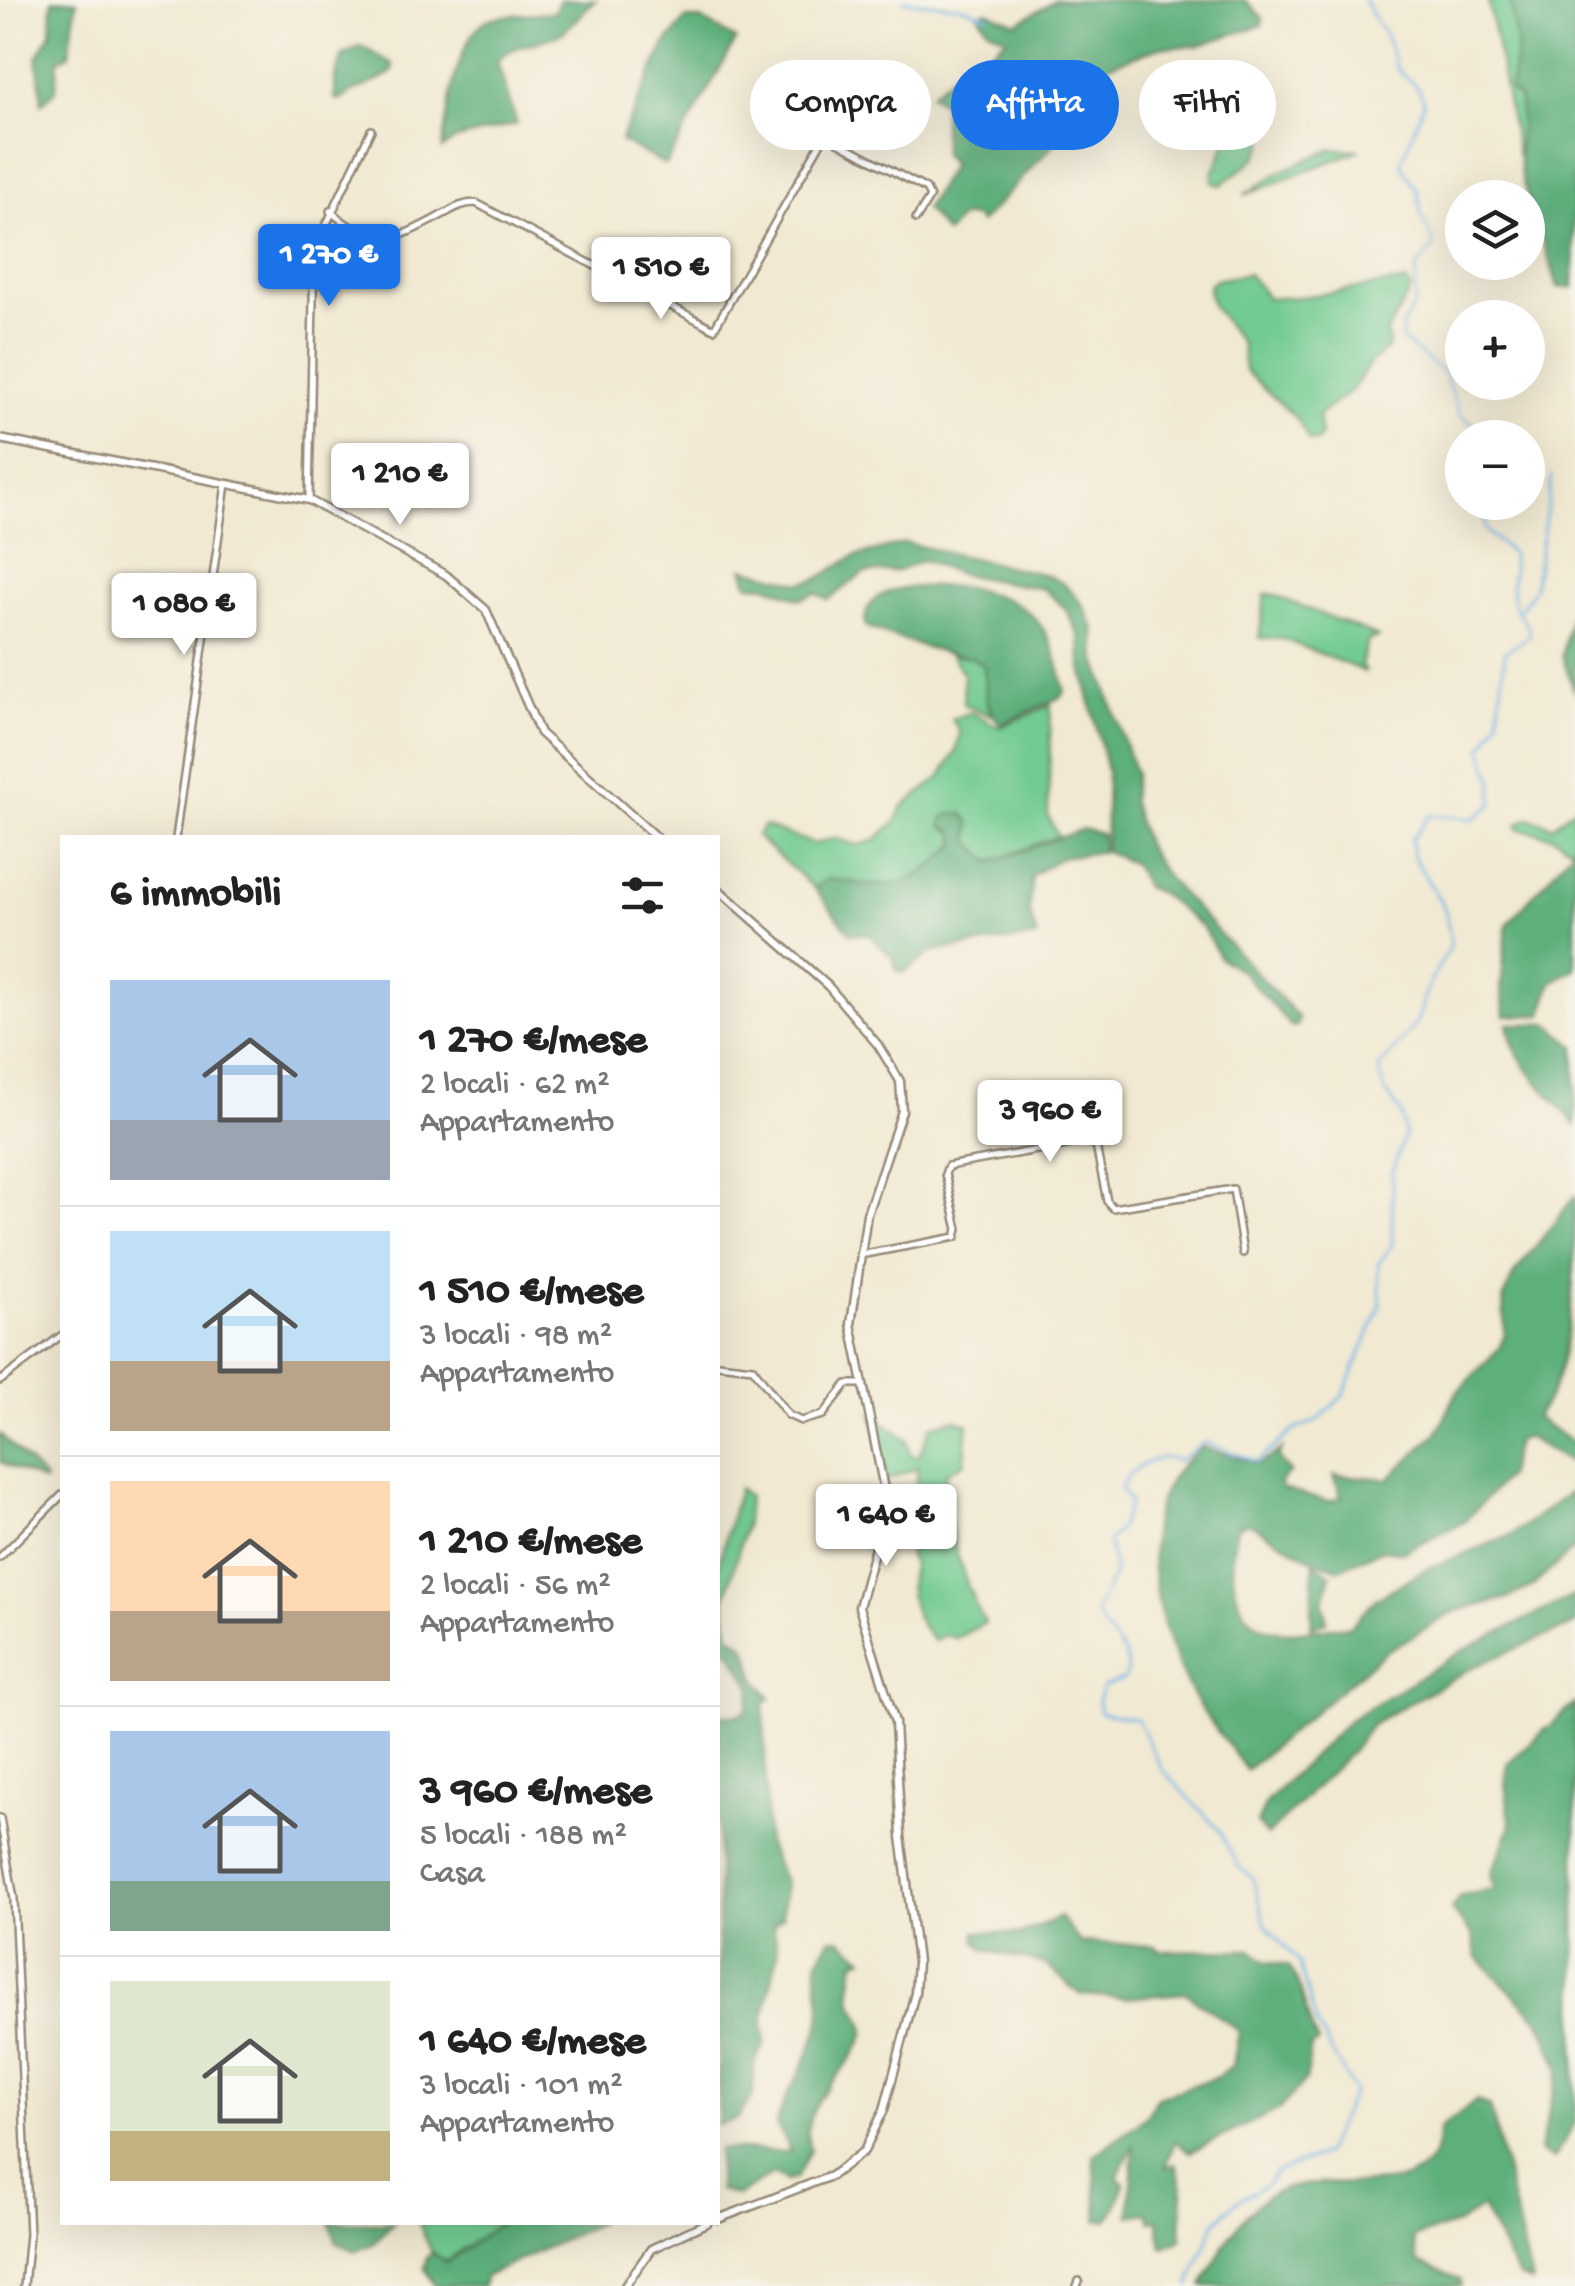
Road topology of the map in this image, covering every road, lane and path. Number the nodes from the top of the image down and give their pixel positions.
1 (372, 130) dead end
2 (330, 211) junction
3 (916, 220) dead end
4 (0, 439) edge
5 (226, 484) junction
6 (308, 500) junction
7 (176, 835) edge
8 (654, 835) edge
9 (720, 892) edge
10 (1243, 1253) dead end
11 (860, 1255) junction
12 (60, 1336) edge
13 (720, 1364) edge
14 (0, 1381) edge
15 (860, 1384) junction
16 (60, 1497) edge
17 (0, 1557) edge
18 (0, 1818) edge
19 (720, 2218) edge
20 (701, 2225) edge
21 (24, 2286) edge
22 (625, 2286) edge

1 - 2 street
2 - 3 street
2 - 6 street
4 - 5 street
5 - 6 street
5 - 7 street
6 - 8 street
9 - 11 street
10 - 11 street
11 - 15 street
12 - 14 street
13 - 15 street
15 - 19 street
16 - 17 street
18 - 21 street
20 - 22 street

